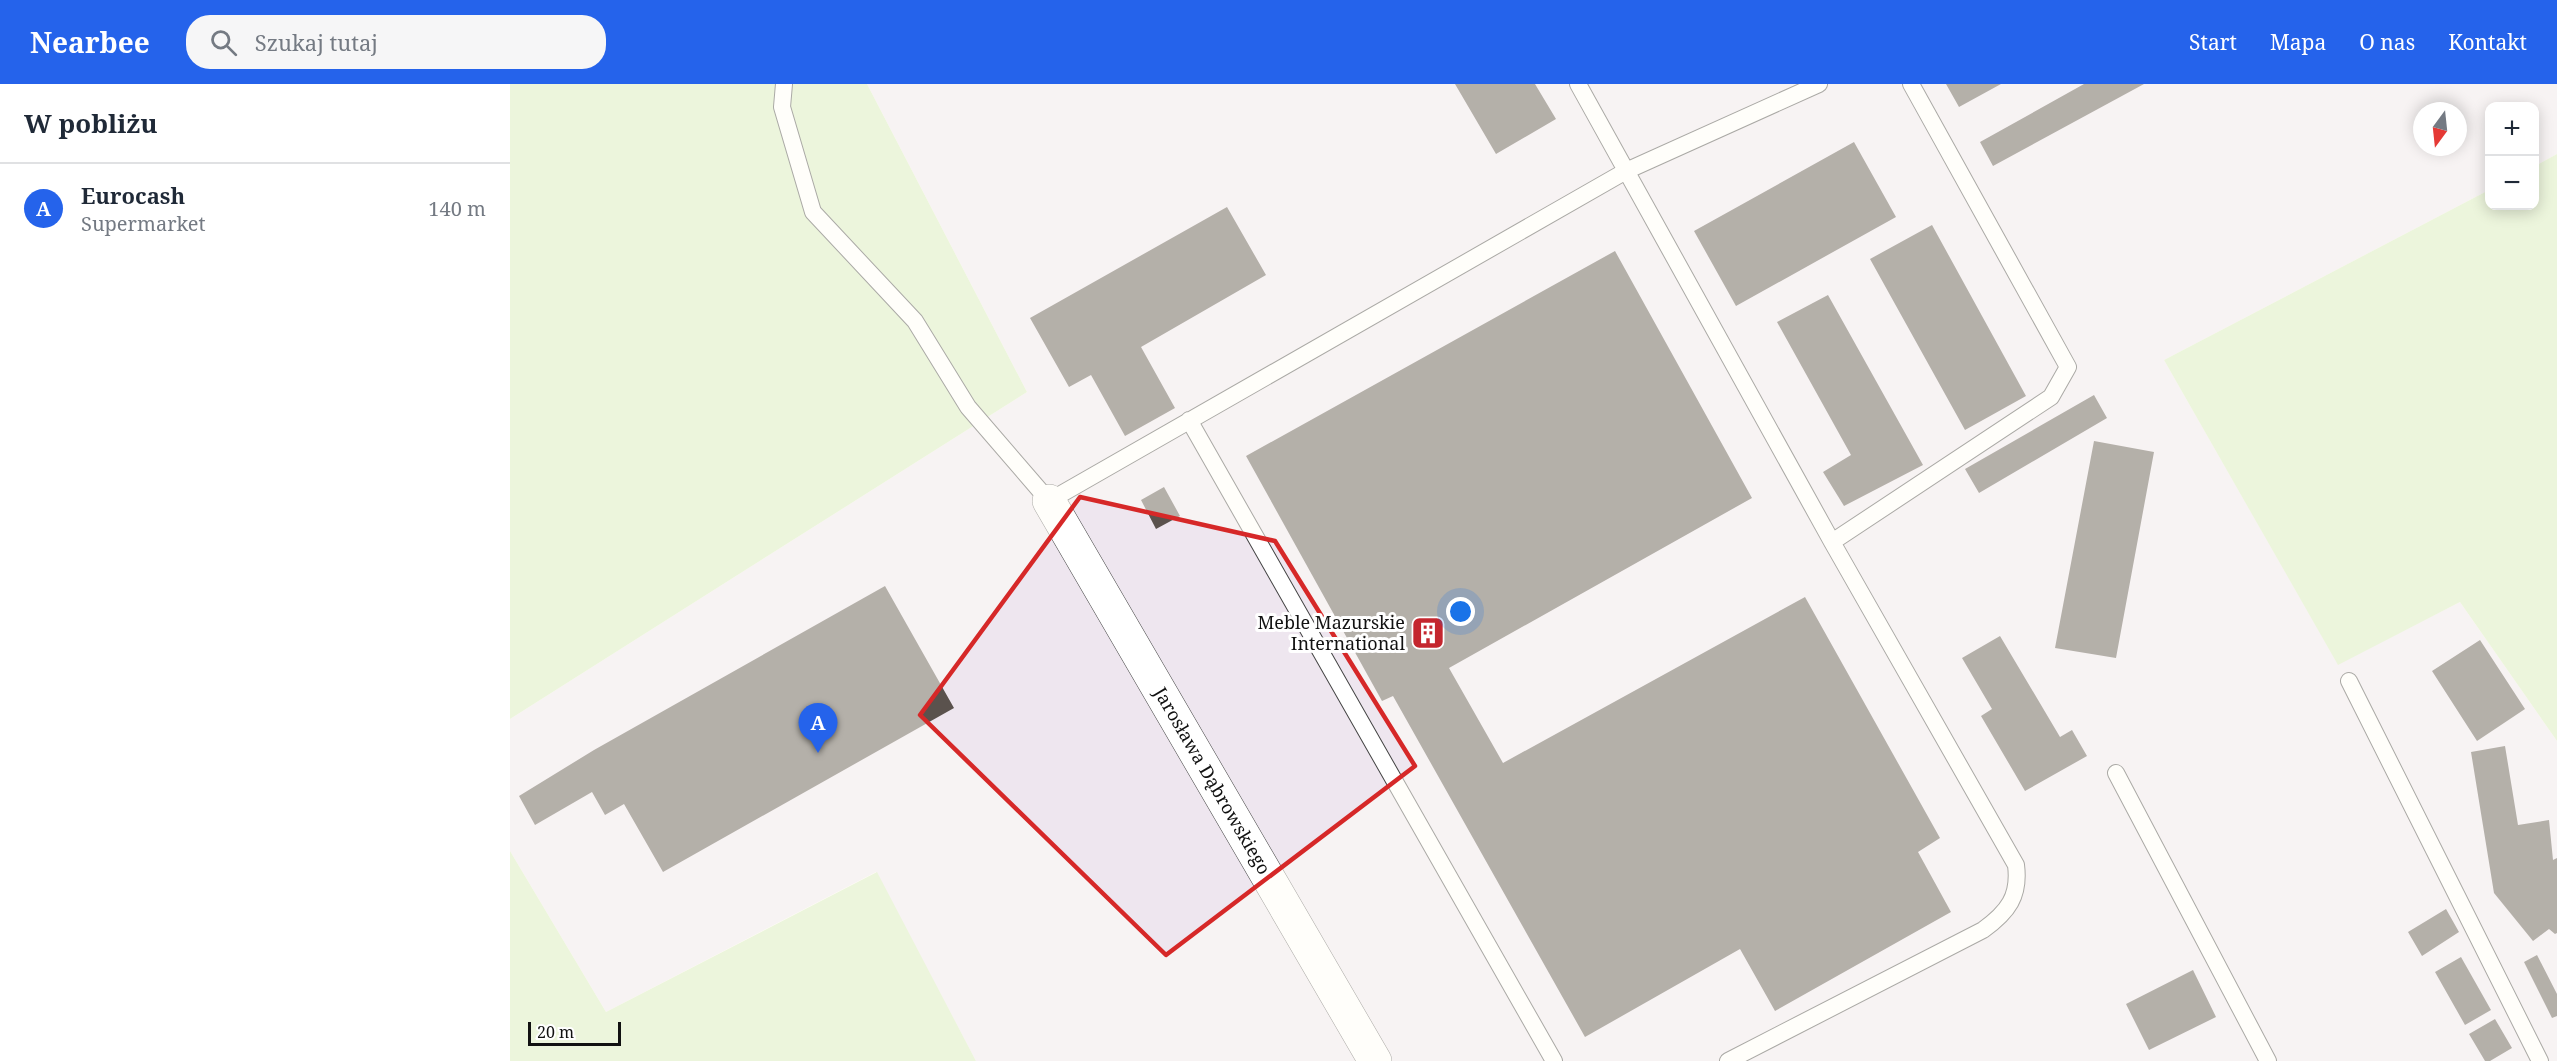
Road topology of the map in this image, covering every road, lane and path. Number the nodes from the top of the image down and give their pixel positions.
1 (784, 84) edge
2 (1578, 84) edge
3 (1820, 84) edge
4 (1911, 84) edge
5 (1626, 171) junction
6 (1189, 420) junction
7 (1049, 501) junction
8 (1833, 543) junction
9 (2349, 681) dead end
10 (2116, 773) dead end
11 (1375, 1061) edge
12 (1554, 1061) edge
13 (1728, 1061) edge
14 (2268, 1061) edge
15 (2540, 1061) edge

1 - 7 lane
2 - 5 lane
3 - 5 lane
4 - 8 lane
5 - 6 lane
5 - 8 lane
6 - 7 lane
6 - 12 lane
7 - 11 street, Jarosława Dąbrowskiego
8 - 13 lane
9 - 15 lane
10 - 14 lane

